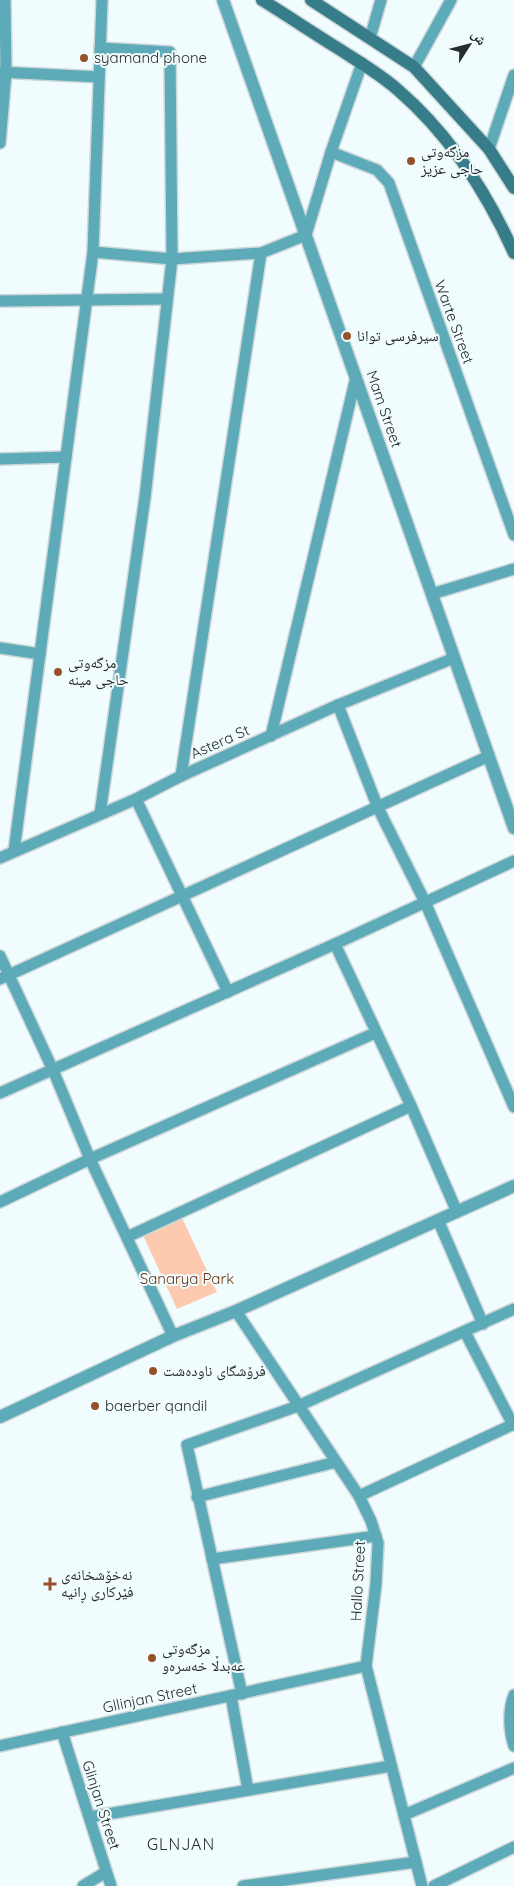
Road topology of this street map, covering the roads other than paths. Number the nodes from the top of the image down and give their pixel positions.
1 (5, 0) edge
2 (102, 0) edge
3 (223, 0) edge
4 (262, 0) edge
5 (311, 0) edge
6 (381, 0) edge
7 (451, 0) edge
8 (370, 38) junction
9 (100, 48) junction
10 (362, 63) junction
11 (414, 67) junction
12 (3, 73) edge
13 (514, 75) edge
14 (99, 77) junction
15 (0, 144) edge
16 (489, 149) junction
17 (331, 152) junction
18 (514, 188) edge
19 (306, 234) junction
20 (93, 252) junction
21 (261, 253) junction
22 (514, 253) edge
23 (172, 259) junction
24 (167, 299) junction
25 (87, 300) junction
26 (0, 301) edge
27 (356, 377) junction
28 (66, 457) junction
29 (0, 459) edge
30 (499, 494) junction
31 (514, 509) edge
32 (514, 535) edge
33 (514, 569) edge
34 (432, 594) junction
35 (0, 648) edge
36 (40, 654) junction
37 (454, 658) junction
38 (338, 705) junction
39 (271, 736) junction
40 (489, 756) junction
41 (181, 776) junction
42 (136, 799) junction
43 (378, 808) junction
44 (100, 814) junction
45 (514, 828) edge
46 (14, 851) junction
47 (0, 858) edge
48 (514, 861) edge
49 (182, 896) junction
50 (425, 902) junction
51 (335, 944) junction
52 (0, 956) edge
53 (4, 977) edge
54 (228, 992) junction
55 (375, 1033) junction
56 (52, 1070) junction
57 (0, 1093) edge
58 (410, 1106) junction
59 (514, 1107) edge
60 (90, 1159) junction
61 (514, 1186) edge
62 (0, 1202) edge
63 (457, 1212) junction
64 (438, 1220) junction
65 (127, 1237) junction
66 (514, 1309) edge
67 (236, 1311) junction
68 (483, 1324) junction
69 (465, 1332) junction
70 (173, 1336) junction
71 (298, 1406) junction
72 (0, 1416) edge
73 (513, 1425) edge
74 (336, 1462) junction
75 (197, 1496) junction
76 (359, 1496) junction
77 (376, 1536) junction
78 (212, 1559) junction
79 (366, 1666) junction
80 (236, 1695) junction
81 (514, 1695) edge
82 (62, 1732) junction
83 (0, 1746) edge
84 (514, 1746) edge
85 (391, 1766) junction
86 (514, 1768) edge
87 (248, 1790) junction
88 (404, 1815) junction
89 (90, 1817) junction
90 (514, 1847) edge
91 (416, 1862) junction
92 (106, 1872) junction
93 (83, 1886) edge
94 (111, 1886) edge
95 (243, 1886) edge
96 (422, 1886) edge
97 (434, 1886) edge

1 - 12 street
2 - 9 street
3 - 19 street, Mam Street
4 - 10 main road
5 - 8 main road
6 - 8 street
7 - 11 street
8 - 11 main road
9 - 14 street
9 - 23 street
10 - 17 street
10 - 22 main road
11 - 16 main road
12 - 14 street
12 - 15 street
13 - 16 street
14 - 20 street
16 - 18 main road
17 - 19 street
17 - 30 street, Warte Street
19 - 21 street
19 - 27 street, Mam Street
20 - 23 street
20 - 25 street
21 - 23 street
21 - 41 street
23 - 24 street
24 - 25 street
24 - 44 street
25 - 26 street
25 - 28 street
27 - 34 street, Mam Street
27 - 39 street
28 - 29 street
28 - 36 street
30 - 31 street
30 - 32 street, Warte Street
33 - 34 street
34 - 37 street, Mam Street
35 - 36 street
36 - 46 street
37 - 38 street, Astera St
37 - 40 street, Mam Street
38 - 39 street, Astera St
38 - 43 street
39 - 41 street, Astera St
40 - 43 street
40 - 45 street, Mam Street
41 - 42 street, Astera St
42 - 44 street, Astera St
42 - 49 street
43 - 49 street
43 - 50 street
44 - 46 street, Astera St
46 - 47 street, Astera St
48 - 50 street
49 - 53 street
49 - 54 street
50 - 51 street
50 - 59 street
51 - 54 street
51 - 55 street
52 - 53 street
53 - 56 street
54 - 56 street
55 - 58 street
55 - 60 street
56 - 57 street
56 - 60 street
58 - 63 street
58 - 65 street
60 - 62 street
60 - 65 street
61 - 63 street
63 - 64 street
64 - 67 street
64 - 68 street
65 - 70 street
66 - 68 street
67 - 70 street
67 - 71 street, Hallo Street
68 - 69 street
69 - 71 street
69 - 73 street
70 - 72 street
71 - 74 street, Hallo Street
71 - 75 street
73 - 76 street
74 - 75 street
74 - 76 street, Hallo Street
75 - 78 street
76 - 77 street, Hallo Street
77 - 78 street
77 - 79 street, Hallo Street
78 - 80 street
79 - 80 street, Gllinjan Street
79 - 85 street, Hallo Street
80 - 82 street, Gllinjan Street
80 - 87 street
81 - 84 street
82 - 83 street, Gllinjan Street
82 - 89 street, Glinjan Street
85 - 87 street
85 - 88 street, Hallo Street
86 - 88 street
87 - 89 street
88 - 91 street, Hallo Street
89 - 92 street, Glinjan Street
90 - 97 street
91 - 95 street
91 - 96 street, Hallo Street
92 - 93 street
92 - 94 street, Glinjan Street

